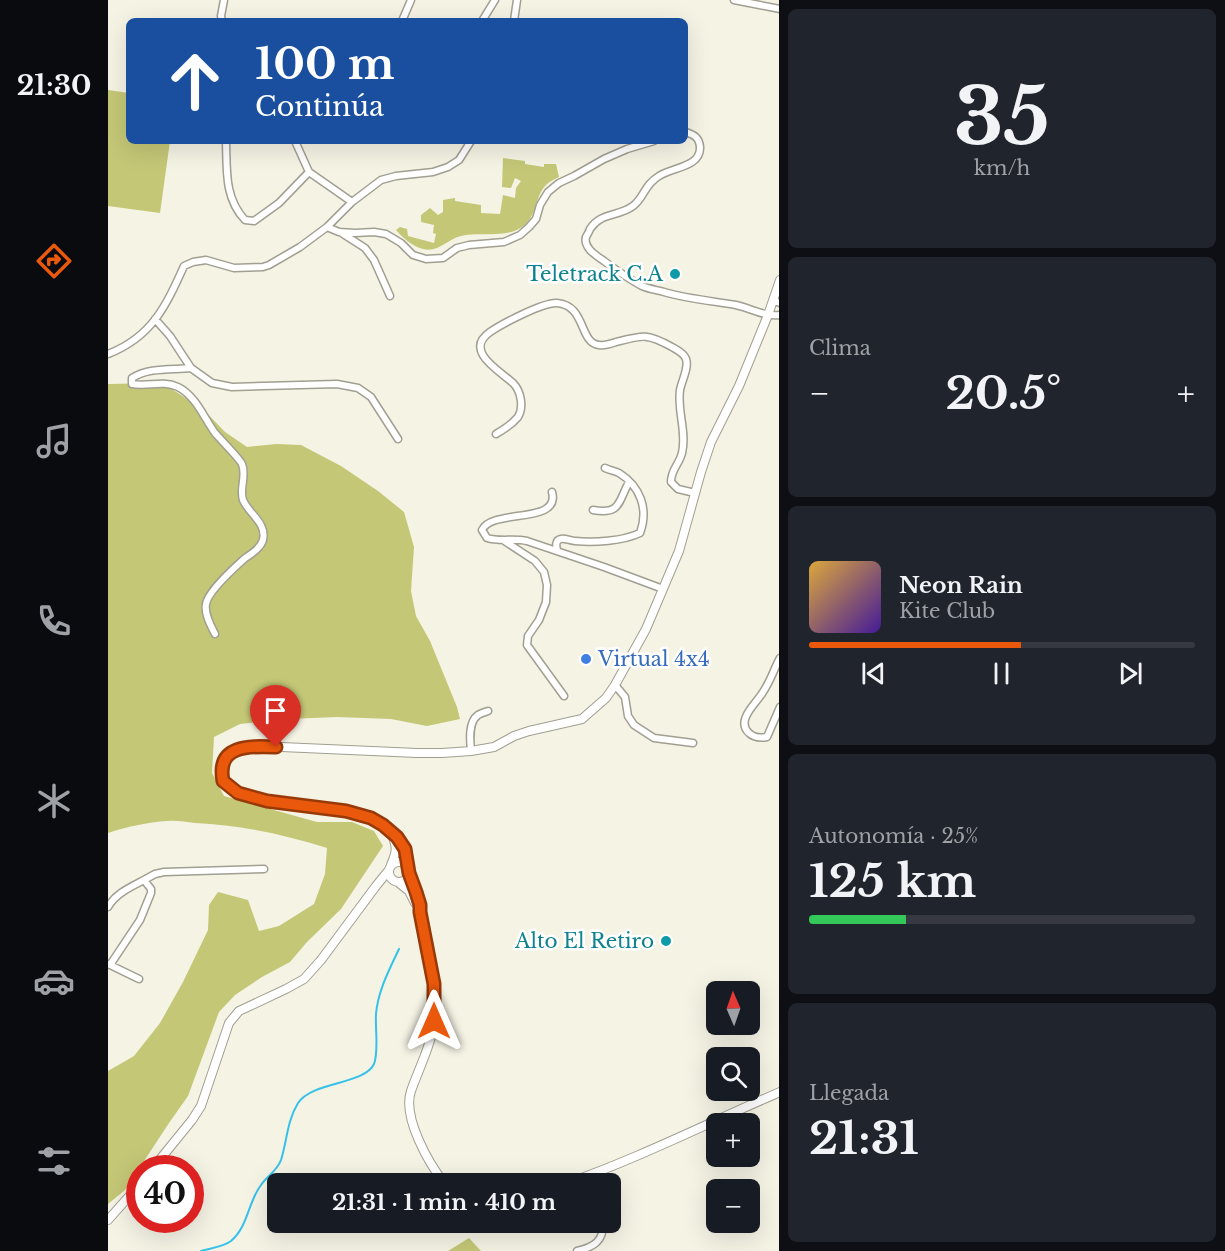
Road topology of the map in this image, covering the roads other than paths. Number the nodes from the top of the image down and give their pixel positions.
1 (224, 0) edge
2 (411, 0) edge
3 (495, 0) edge
4 (517, 0) edge
5 (734, 0) edge
6 (779, 9) edge
7 (221, 18) edge
8 (403, 18) edge
9 (484, 18) edge
10 (514, 18) edge
11 (688, 133) edge
12 (226, 144) edge
13 (296, 144) edge
14 (469, 144) edge
15 (644, 144) edge
16 (309, 172) junction
17 (352, 202) junction
18 (327, 227) junction
19 (339, 232) junction
20 (390, 296) dead end
21 (777, 302) edge
22 (768, 315) junction
23 (779, 315) edge
24 (155, 319) junction
25 (108, 354) edge
26 (191, 368) junction
27 (496, 434) dead end
28 (398, 439) dead end
29 (605, 468) dead end
30 (629, 482) junction
31 (552, 492) dead end
32 (695, 493) junction
33 (593, 510) dead end
34 (503, 540) junction
35 (557, 550) junction
36 (663, 589) junction
37 (215, 634) dead end
38 (779, 660) edge
39 (615, 685) junction
40 (564, 696) dead end
41 (779, 709) edge
42 (488, 711) dead end
43 (693, 743) dead end
44 (471, 751) junction
45 (390, 830) junction
46 (264, 869) dead end
47 (389, 869) junction
48 (409, 871) junction
49 (144, 880) junction
50 (397, 882) junction
51 (376, 886) junction
52 (108, 907) edge
53 (420, 912) junction
54 (109, 964) edge
55 (139, 979) dead end
56 (779, 1092) edge
57 (164, 1155) edge
58 (438, 1173) edge
59 (598, 1173) edge
60 (126, 1200) edge
61 (108, 1220) edge
62 (603, 1233) edge
63 (577, 1251) edge

1 - 7 street
2 - 8 street
3 - 9 street
4 - 10 street
5 - 6 street
11 - 22 street
12 - 16 street
13 - 16 street
14 - 17 street
15 - 19 street
16 - 17 street
17 - 18 street
18 - 19 street
18 - 24 street
19 - 20 street
21 - 22 street
22 - 23 street
22 - 32 street
24 - 25 street
24 - 26 street
26 - 28 street
26 - 37 street
27 - 32 street
29 - 30 street
30 - 33 street
30 - 35 street
31 - 34 street
32 - 36 street
34 - 35 street
34 - 40 street
35 - 36 street
36 - 39 street
38 - 41 street
39 - 43 street
39 - 44 street
42 - 44 street
44 - 45 street
45 - 47 street
45 - 48 street
46 - 49 street
47 - 48 street
47 - 50 street
47 - 51 street
48 - 50 street
48 - 53 street
49 - 52 street
49 - 54 street
50 - 51 street
50 - 53 street
51 - 57 street
53 - 58 street
54 - 55 street
56 - 59 street
60 - 61 street
62 - 63 street

